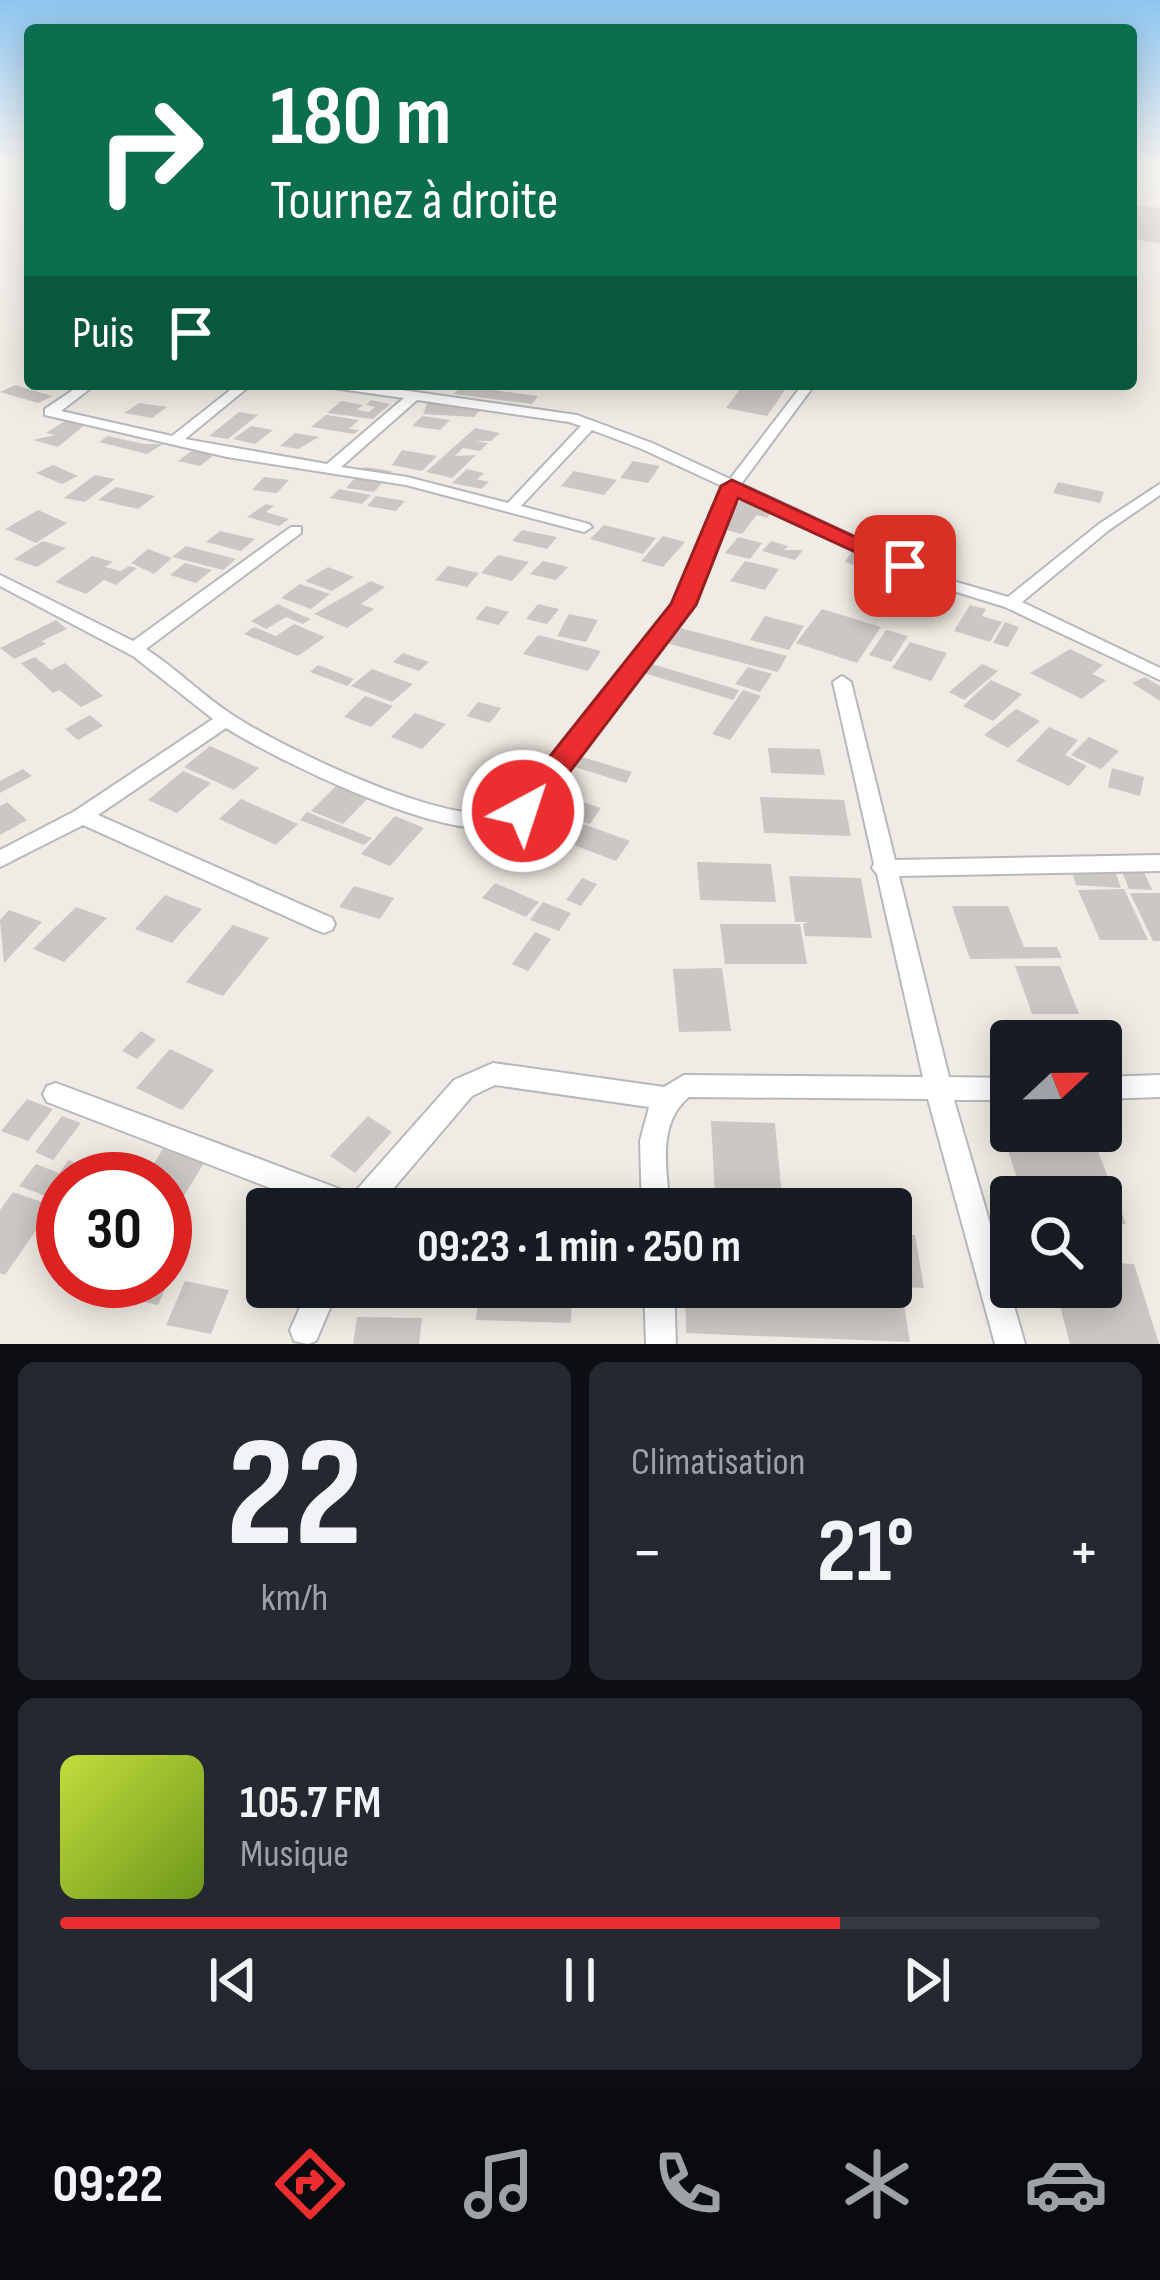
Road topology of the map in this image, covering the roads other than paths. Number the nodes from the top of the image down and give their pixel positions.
1 (81, 390) edge
2 (238, 390) edge
3 (378, 390) edge
4 (804, 390) edge
5 (415, 395) junction
6 (589, 425) junction
7 (173, 442) junction
8 (329, 470) junction
9 (732, 486) junction
10 (1160, 488) edge
11 (511, 508) junction
12 (584, 527) dead end
13 (296, 530) dead end
14 (0, 580) edge
15 (1011, 603) junction
16 (134, 649) junction
17 (1160, 675) edge
18 (842, 682) dead end
19 (225, 720) junction
20 (82, 816) junction
21 (0, 860) edge
22 (1160, 863) edge
23 (883, 868) junction
24 (324, 924) dead end
25 (1160, 1086) edge
26 (1122, 1087) edge
27 (990, 1090) edge
28 (939, 1091) junction
29 (56, 1094) dead end
30 (665, 1097) junction
31 (303, 1188) edge
32 (376, 1188) edge
33 (655, 1188) edge
34 (315, 1308) edge
35 (659, 1308) edge
36 (305, 1330) dead end
37 (661, 1344) edge
38 (1010, 1344) edge

1 - 7 street
2 - 7 street
3 - 5 street
4 - 9 street
5 - 6 street
5 - 8 street
6 - 9 street
6 - 11 street
7 - 8 street
8 - 11 street
9 - 15 street
9 - 19 street
10 - 15 street
11 - 12 street
13 - 16 street
14 - 16 street
15 - 17 street
16 - 19 street
18 - 23 street
19 - 20 street
20 - 21 street
20 - 24 street
22 - 23 street
23 - 28 street
25 - 26 street
27 - 28 street
28 - 30 street
28 - 38 street
29 - 31 street
30 - 32 street
30 - 33 street
34 - 36 street
35 - 37 street

